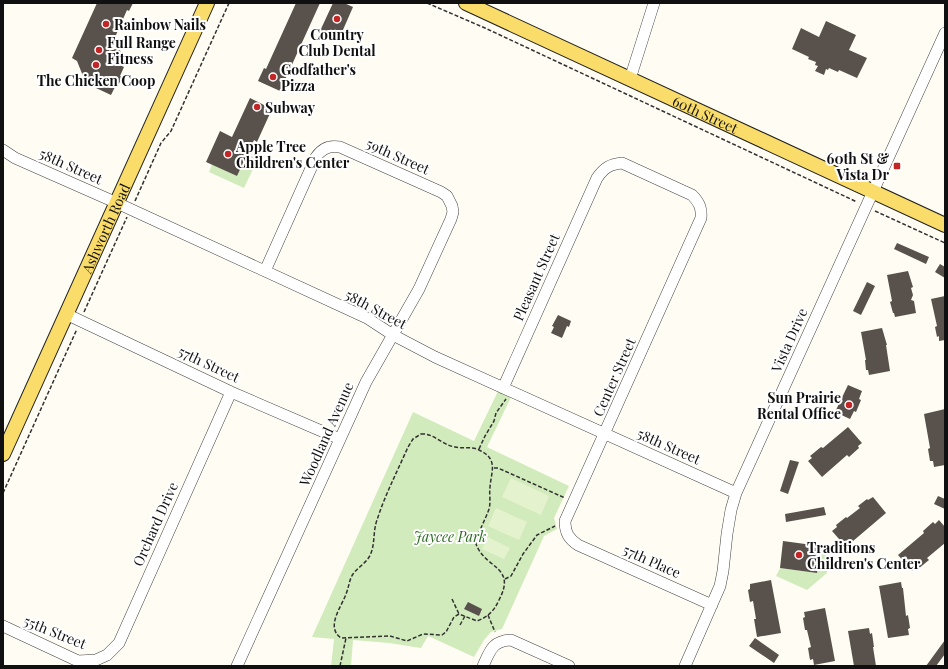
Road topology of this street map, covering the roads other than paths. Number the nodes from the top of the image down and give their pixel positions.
1 (208, 3) edge
2 (466, 3) edge
3 (654, 3) edge
4 (945, 33) edge
5 (630, 79) junction
6 (3, 150) edge
7 (597, 178) joint
8 (872, 191) junction
9 (117, 203) junction
10 (451, 219) joint
11 (945, 225) edge
12 (264, 271) junction
13 (66, 314) junction
14 (393, 335) junction
15 (507, 390) junction
16 (231, 392) junction
17 (604, 434) junction
18 (340, 440) junction
19 (3, 454) edge
20 (736, 493) junction
21 (578, 545) joint
22 (712, 605) junction
23 (3, 626) edge
24 (96, 660) joint
25 (237, 666) edge
26 (483, 666) edge
27 (569, 666) edge
28 (685, 666) edge

1 - 9 main road, Ashworth Road
2 - 5 main road, 60th Street
3 - 5 street
4 - 8 street, Vista Drive
5 - 8 main road, 60th Street
6 - 9 street, 58th Street
7 - 15 street, Pleasant Street
7 - 17 street, Center Street
8 - 11 main road, 60th Street
8 - 20 street, Vista Drive
9 - 12 street, 58th Street
9 - 13 main road, Ashworth Road
10 - 12 street, 59th Street
10 - 14 street, Woodland Avenue
12 - 14 street, 58th Street
13 - 16 street, 57th Street
13 - 19 main road, Ashworth Road
14 - 15 street, 58th Street
14 - 18 street, Woodland Avenue
15 - 17 street, 58th Street
16 - 18 street, 57th Street
16 - 24 street, Orchard Drive
17 - 20 street, 58th Street
17 - 21 street, Center Street
18 - 25 street, Woodland Avenue
20 - 22 street, Vista Drive
21 - 22 street, 57th Place
22 - 28 street, Vista Drive
23 - 24 street, 55th Street
26 - 27 street

